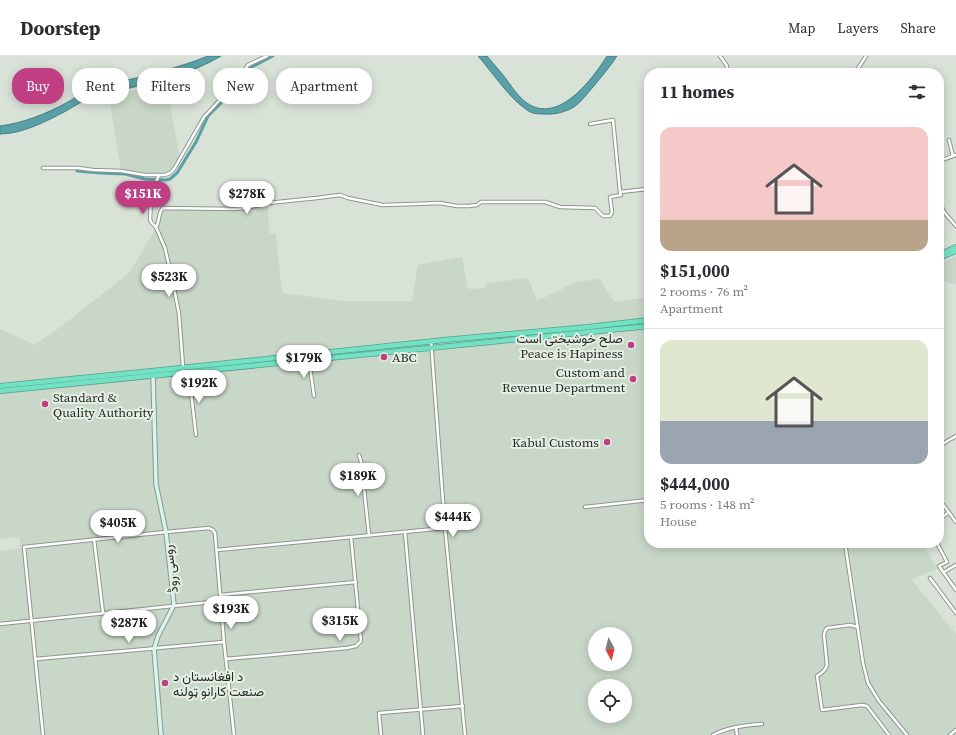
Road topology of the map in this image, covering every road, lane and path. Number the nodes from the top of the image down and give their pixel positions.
1 (267, 56) edge
2 (720, 56) edge
3 (866, 56) edge
4 (727, 68) edge
5 (858, 68) edge
6 (590, 124) dead end
7 (949, 140) dead end
8 (954, 156) edge
9 (944, 159) edge
10 (42, 168) dead end
11 (159, 175) junction
12 (644, 189) edge
13 (620, 192) junction
14 (944, 212) edge
15 (956, 226) edge
16 (156, 227) junction
17 (956, 246) edge
18 (956, 251) edge
19 (944, 252) edge
20 (944, 256) edge
21 (644, 321) edge
22 (644, 326) edge
23 (431, 341) junction
24 (432, 347) junction
25 (309, 359) junction
26 (262, 362) junction
27 (183, 367) junction
28 (192, 372) junction
29 (153, 376) junction
30 (0, 386) edge
31 (0, 391) edge
32 (314, 396) dead end
33 (196, 435) dead end
34 (956, 436) edge
35 (944, 443) edge
36 (359, 456) dead end
37 (644, 500) edge
38 (585, 506) dead end
39 (944, 506) edge
40 (949, 512) junction
41 (944, 516) edge
42 (956, 522) edge
43 (445, 528) junction
44 (166, 532) junction
45 (405, 532) junction
46 (369, 535) junction
47 (351, 537) junction
48 (94, 539) junction
49 (846, 548) edge
50 (940, 548) edge
51 (217, 550) junction
52 (956, 565) edge
53 (944, 572) junction
54 (930, 578) dead end
55 (356, 582) junction
56 (956, 590) edge
57 (220, 595) junction
58 (221, 601) junction
59 (174, 605) junction
60 (103, 613) junction
61 (956, 614) edge
62 (32, 621) junction
63 (0, 624) edge
64 (858, 627) junction
65 (224, 642) junction
66 (154, 649) junction
67 (36, 659) junction
68 (226, 659) junction
69 (463, 706) junction
70 (420, 709) junction
71 (762, 724) dead end
72 (736, 728) junction
73 (956, 730) edge
74 (43, 735) edge
75 (161, 735) edge
76 (234, 735) edge
77 (382, 735) edge
78 (423, 735) edge
79 (465, 735) edge
80 (713, 735) edge
81 (737, 735) edge
82 (890, 735) edge
83 (907, 735) edge
84 (950, 735) edge

1 - 11 street
2 - 4 street
3 - 5 street
6 - 13 street
7 - 8 street
8 - 9 street
10 - 11 street
11 - 16 street
12 - 13 street
13 - 16 street
14 - 15 street
16 - 27 street
17 - 19 highway
18 - 20 highway
21 - 23 highway
22 - 24 highway
23 - 24 street
23 - 26 highway
24 - 25 highway
24 - 43 street
25 - 26 highway
25 - 32 street
26 - 27 highway
26 - 28 highway
27 - 30 highway
28 - 29 highway
28 - 33 street
29 - 31 highway
29 - 44 main road, روسی روڈ
34 - 35 street
36 - 46 street
37 - 38 street
39 - 40 street
40 - 41 street
40 - 42 street
43 - 45 street
43 - 69 street
44 - 48 street
44 - 51 street
44 - 59 main road, روسی روڈ
45 - 46 street
45 - 70 street
46 - 47 street
47 - 51 street
47 - 55 street
48 - 60 street
48 - 62 street
49 - 64 street
50 - 53 street
51 - 57 street
52 - 53 street
53 - 56 street
54 - 61 street
55 - 57 street
55 - 68 street
57 - 58 street
58 - 59 street
58 - 65 street
59 - 60 street
59 - 66 main road, روسی روڈ
60 - 62 street
62 - 63 street
62 - 67 street
64 - 82 street
64 - 83 street
65 - 66 street
65 - 68 street
66 - 67 street
66 - 75 main road, روسی روڈ
67 - 74 street
68 - 76 street
69 - 70 street
69 - 79 street
70 - 77 street
70 - 78 street
71 - 72 street
72 - 80 street
72 - 81 street
73 - 84 street

